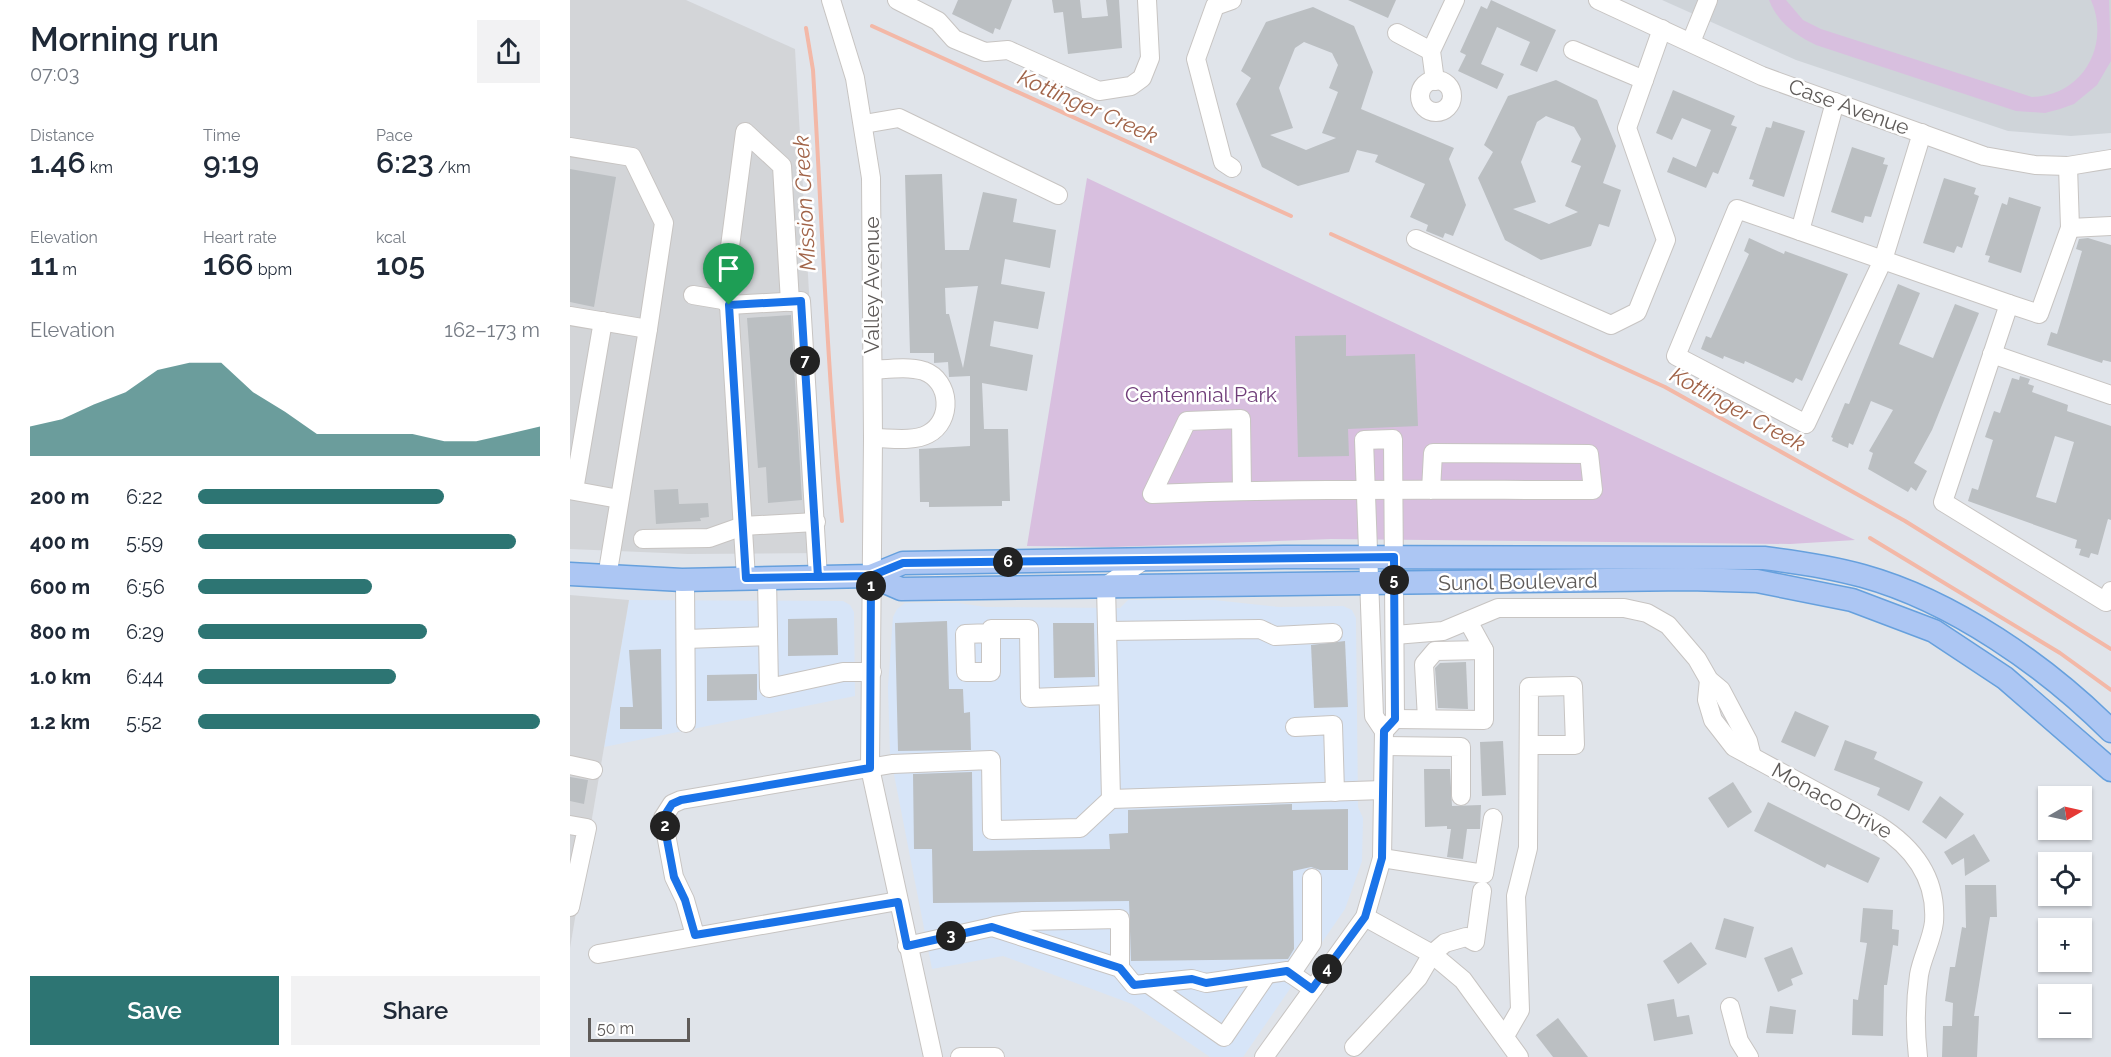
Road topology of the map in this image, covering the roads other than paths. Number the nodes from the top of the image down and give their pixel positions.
1 (831, 0) edge
2 (897, 0) edge
3 (1146, 0) edge
4 (1233, 0) edge
5 (1598, 0) edge
6 (1708, 0) edge
7 (1453, 1) edge
8 (1662, 29) junction
9 (1397, 33) dead end
10 (1691, 42) junction
11 (1573, 50) dead end
12 (1431, 51) junction
13 (1644, 80) junction
14 (1435, 81) dead end
15 (1835, 102) junction
16 (864, 124) junction
17 (1922, 133) junction
18 (570, 147) edge
19 (2111, 159) edge
20 (2068, 166) junction
21 (1232, 168) dead end
22 (1058, 195) dead end
23 (2111, 226) edge
24 (2070, 228) junction
25 (1800, 231) junction
26 (1416, 239) dead end
27 (1883, 260) junction
28 (693, 295) dead end
29 (726, 302) junction
30 (790, 302) junction
31 (2009, 304) junction
32 (570, 316) edge
33 (603, 321) junction
34 (648, 329) junction
35 (1992, 354) junction
36 (873, 370) junction
37 (2111, 395) edge
38 (873, 438) junction
39 (572, 490) edge
40 (1242, 490) junction
41 (1394, 490) junction
42 (1431, 490) junction
43 (1366, 491) junction
44 (619, 499) junction
45 (816, 522) junction
46 (743, 526) junction
47 (643, 539) dead end
48 (1368, 557) junction
49 (1394, 557) junction
50 (1144, 560) junction
51 (570, 574) edge
52 (871, 576) junction
53 (607, 577) junction
54 (818, 577) junction
55 (757, 578) junction
56 (685, 580) junction
57 (1394, 583) junction
58 (1369, 584) junction
59 (1106, 586) junction
60 (2111, 591) edge
61 (1468, 621) junction
62 (1107, 632) junction
63 (991, 633) dead end
64 (1333, 633) dead end
65 (1395, 635) junction
66 (768, 636) junction
67 (686, 639) junction
68 (1484, 650) junction
69 (872, 672) junction
70 (1108, 695) junction
71 (1427, 719) junction
72 (686, 723) dead end
73 (1294, 727) dead end
74 (2111, 731) edge
75 (1388, 732) junction
76 (1529, 745) dead end
77 (570, 765) edge
78 (870, 768) junction
79 (592, 770) dead end
80 (2111, 770) edge
81 (1383, 790) junction
82 (1335, 792) junction
83 (1461, 796) dead end
84 (1112, 799) junction
85 (1493, 818) dead end
86 (570, 825) edge
87 (1382, 858) junction
88 (1312, 878) dead end
89 (1482, 891) dead end
90 (898, 902) junction
91 (570, 908) edge
92 (1365, 917) junction
93 (992, 927) junction
94 (695, 935) junction
95 (907, 946) junction
96 (598, 954) dead end
97 (1432, 954) junction
98 (1120, 968) junction
99 (1266, 974) junction
100 (1291, 974) junction
101 (1147, 983) junction
102 (1312, 989) junction
103 (1730, 1006) dead end
104 (1505, 1036) junction
105 (1354, 1047) dead end
106 (933, 1057) edge
107 (960, 1057) edge
108 (995, 1057) edge
109 (1264, 1057) edge
110 (1519, 1057) edge
111 (1749, 1057) edge
112 (1918, 1057) edge

1 - 16 street, Valley Avenue
2 - 3 street
4 - 21 street
5 - 8 street, Case Avenue
6 - 10 street
7 - 12 street
8 - 10 street, Case Avenue
8 - 13 street
9 - 12 street
10 - 15 street, Case Avenue
11 - 13 street
12 - 14 street
13 - 26 street
15 - 17 street, Case Avenue
15 - 25 street
16 - 22 street
16 - 36 street, Valley Avenue
17 - 20 street, Case Avenue
17 - 27 street
18 - 34 street
19 - 20 street, Case Avenue
20 - 24 street
23 - 24 street
24 - 31 street
25 - 27 street
25 - 27 street
27 - 31 street
28 - 29 street
29 - 30 street
29 - 30 street
29 - 46 street
30 - 45 street
31 - 35 street
32 - 33 street
33 - 34 street
33 - 39 street
34 - 44 street
35 - 37 street
35 - 60 street
36 - 38 street, Valley Avenue
36 - 38 street
38 - 52 street, Valley Avenue
39 - 44 street
40 - 40 street
40 - 43 street
41 - 42 street
41 - 43 street
41 - 43 street
41 - 49 street
42 - 42 street
43 - 48 street
44 - 53 street
45 - 46 street
45 - 54 street
46 - 47 street
46 - 55 street
48 - 49 main road, Sunol Boulevard
48 - 50 main road, Sunol Boulevard
48 - 58 street
49 - 57 street
49 - 74 main road, Sunol Boulevard
50 - 52 main road, Sunol Boulevard
50 - 59 street
51 - 53 main road, Sunol Boulevard
52 - 54 main road, Sunol Boulevard
52 - 59 main road, Sunol Boulevard
52 - 69 street, Valley Avenue
53 - 56 main road, Sunol Boulevard
54 - 55 main road, Sunol Boulevard
55 - 56 main road, Sunol Boulevard
55 - 66 street
56 - 67 street
57 - 58 main road, Sunol Boulevard
57 - 65 street
57 - 80 main road, Sunol Boulevard
58 - 59 main road, Sunol Boulevard
58 - 75 street
59 - 62 street
61 - 65 street, Monaco Drive
61 - 68 street
61 - 112 street, Monaco Drive
62 - 64 street
62 - 70 street
63 - 70 street
65 - 75 street
66 - 67 street
66 - 69 street
67 - 72 street
68 - 71 street
68 - 71 street
69 - 78 street, Valley Avenue
70 - 84 street
71 - 75 street
73 - 82 street
75 - 81 street
75 - 83 street
76 - 104 street
77 - 79 street
78 - 84 street
78 - 90 street, Valley Avenue
78 - 94 street
81 - 82 street
81 - 87 street
82 - 84 street
85 - 87 street
86 - 91 street
87 - 92 street
88 - 100 street
89 - 97 street
90 - 94 street
90 - 95 street, Valley Avenue
92 - 97 street
92 - 102 street
93 - 95 street
93 - 98 street
93 - 98 street
94 - 96 street
95 - 106 street, Valley Avenue
97 - 104 street
97 - 105 street
98 - 101 street
99 - 100 street
99 - 101 street
99 - 101 street
100 - 102 street
102 - 109 street
103 - 111 street
104 - 110 street
107 - 108 street

